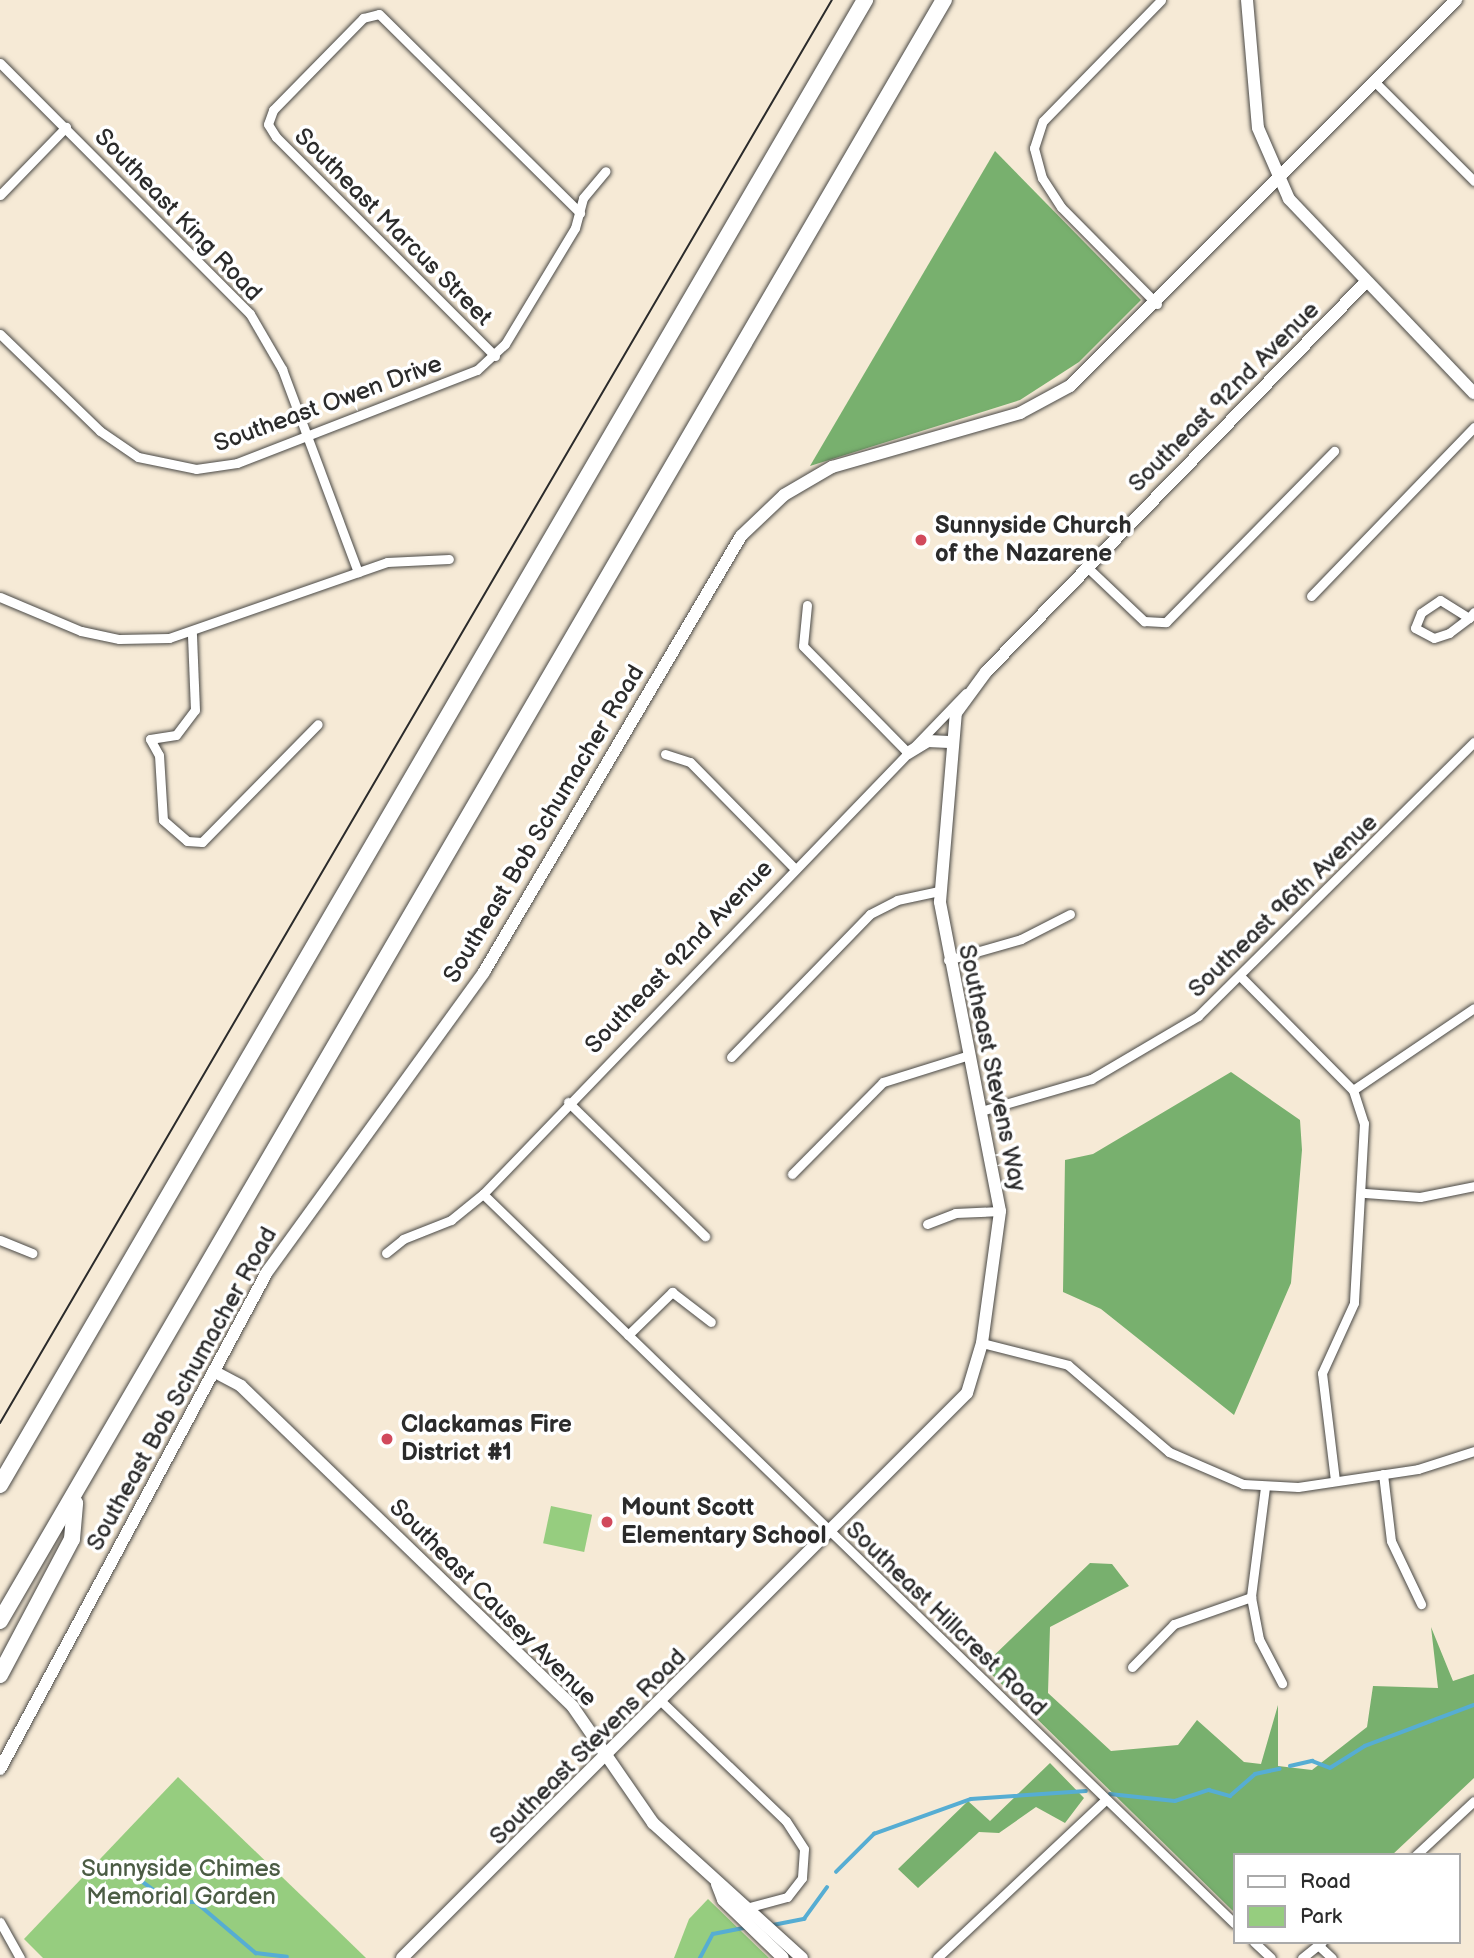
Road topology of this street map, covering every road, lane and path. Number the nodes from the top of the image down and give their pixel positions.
1 (865, 0) edge
2 (944, 0) edge
3 (1161, 0) edge
4 (1247, 0) edge
5 (1456, 0) edge
6 (0, 63) edge
7 (1375, 82) junction
8 (65, 127) junction
9 (606, 172) dead end
10 (1474, 181) edge
11 (1279, 182) junction
12 (0, 195) edge
13 (580, 213) junction
14 (1366, 283) junction
15 (1157, 304) junction
16 (0, 334) edge
17 (495, 356) junction
18 (1474, 393) edge
19 (1474, 427) edge
20 (307, 436) junction
21 (1334, 450) dead end
22 (449, 558) dead end
23 (1087, 567) junction
24 (358, 572) junction
25 (1311, 596) dead end
26 (0, 597) edge
27 (807, 605) dead end
28 (1471, 615) edge
29 (192, 634) junction
30 (974, 685) junction
31 (318, 724) dead end
32 (1474, 742) edge
33 (949, 743) junction
34 (908, 753) junction
35 (665, 754) dead end
36 (795, 869) junction
37 (939, 891) junction
38 (1070, 914) dead end
39 (948, 960) junction
40 (1242, 978) junction
41 (1474, 1008) edge
42 (969, 1055) junction
43 (731, 1057) dead end
44 (1353, 1090) junction
45 (568, 1102) junction
46 (981, 1111) junction
47 (792, 1174) dead end
48 (1474, 1186) edge
49 (1365, 1193) junction
50 (483, 1194) junction
51 (1000, 1210) junction
52 (928, 1224) dead end
53 (705, 1236) dead end
54 (0, 1240) edge
55 (33, 1253) dead end
56 (386, 1253) dead end
57 (711, 1322) dead end
58 (628, 1335) junction
59 (982, 1343) junction
60 (217, 1373) junction
61 (1474, 1451) edge
62 (1383, 1474) junction
63 (1335, 1480) junction
64 (0, 1485) edge
65 (1265, 1487) junction
66 (76, 1497) junction
67 (829, 1531) junction
68 (1251, 1597) junction
69 (1421, 1604) dead end
70 (0, 1621) edge
71 (1132, 1667) dead end
72 (0, 1675) edge
73 (1282, 1683) dead end
74 (663, 1703) junction
75 (608, 1758) junction
76 (0, 1769) edge
77 (1105, 1800) junction
78 (1474, 1801) edge
79 (1418, 1853) edge
80 (748, 1912) junction
81 (1232, 1921) edge
82 (0, 1922) edge
83 (1256, 1944) edge
84 (1320, 1944) edge
85 (783, 1952) edge
86 (20, 1958) edge
87 (402, 1958) edge
88 (802, 1958) edge
89 (937, 1958) edge
90 (1271, 1958) edge
91 (1302, 1958) edge
92 (1332, 1958) edge

1 - 64 highway
2 - 66 highway
3 - 15 street
4 - 11 street
5 - 7 street
6 - 8 street, Southeast King Road
7 - 10 street
7 - 11 street
8 - 12 street
8 - 20 street, Southeast King Road
9 - 13 street, Southeast Owen Drive
11 - 14 street
11 - 15 street, Southeast Bob Schumacher Road
13 - 17 street, Southeast Owen Drive
13 - 17 street, Southeast Marcus Street
14 - 18 street
14 - 23 street, Southeast 92nd Avenue
15 - 60 street, Southeast Bob Schumacher Road
16 - 20 street, Southeast Owen Drive
17 - 20 street, Southeast Owen Drive
19 - 25 street
20 - 24 street, Southeast King Road
21 - 23 street
22 - 24 street
23 - 30 street, Southeast 92nd Avenue
24 - 29 street
26 - 29 street
27 - 34 street
28 - 28 street
29 - 31 street
30 - 33 street, Southeast Stevens Way
30 - 34 street, Southeast 92nd Avenue
32 - 40 street, Southeast 96th Avenue
33 - 34 street, Southeast 92nd Avenue
33 - 37 street, Southeast Stevens Way
34 - 36 street, Southeast 92nd Avenue
35 - 36 street
36 - 45 street, Southeast 92nd Avenue
37 - 39 street, Southeast Stevens Way
37 - 43 street
38 - 39 street
39 - 42 street, Southeast Stevens Way
40 - 44 street
40 - 46 street, Southeast 96th Avenue
41 - 44 street
42 - 46 street, Southeast Stevens Way
42 - 47 street
44 - 49 street
45 - 50 street, Southeast 92nd Avenue
45 - 53 street
46 - 51 street, Southeast Stevens Way
48 - 49 street
49 - 63 street
50 - 56 street, Southeast 92nd Avenue
50 - 58 street, Southeast Hillcrest Road
51 - 52 street
51 - 59 street, Southeast Stevens Way
54 - 55 street
57 - 58 street
58 - 67 street, Southeast Hillcrest Road
59 - 65 street
59 - 67 street, Southeast Stevens Way
60 - 75 street, Southeast Causey Avenue
60 - 76 street, Southeast Bob Schumacher Road
61 - 62 street
62 - 63 street
62 - 69 street
63 - 65 street
65 - 68 street
66 - 70 highway
66 - 72 highway
67 - 74 street, Southeast Stevens Road
67 - 77 street, Southeast Hillcrest Road
68 - 71 street
68 - 73 street
74 - 75 street, Southeast Stevens Road
74 - 80 street
75 - 80 street, Southeast Causey Avenue
75 - 87 street, Southeast Stevens Road
77 - 81 street, Southeast Hillcrest Road
77 - 89 street
78 - 79 street
80 - 85 street, Southeast Causey Avenue
80 - 85 street, Southeast Causey Avenue
82 - 86 street
83 - 90 street
84 - 91 street
84 - 92 street
85 - 88 street, Southeast Causey Avenue

